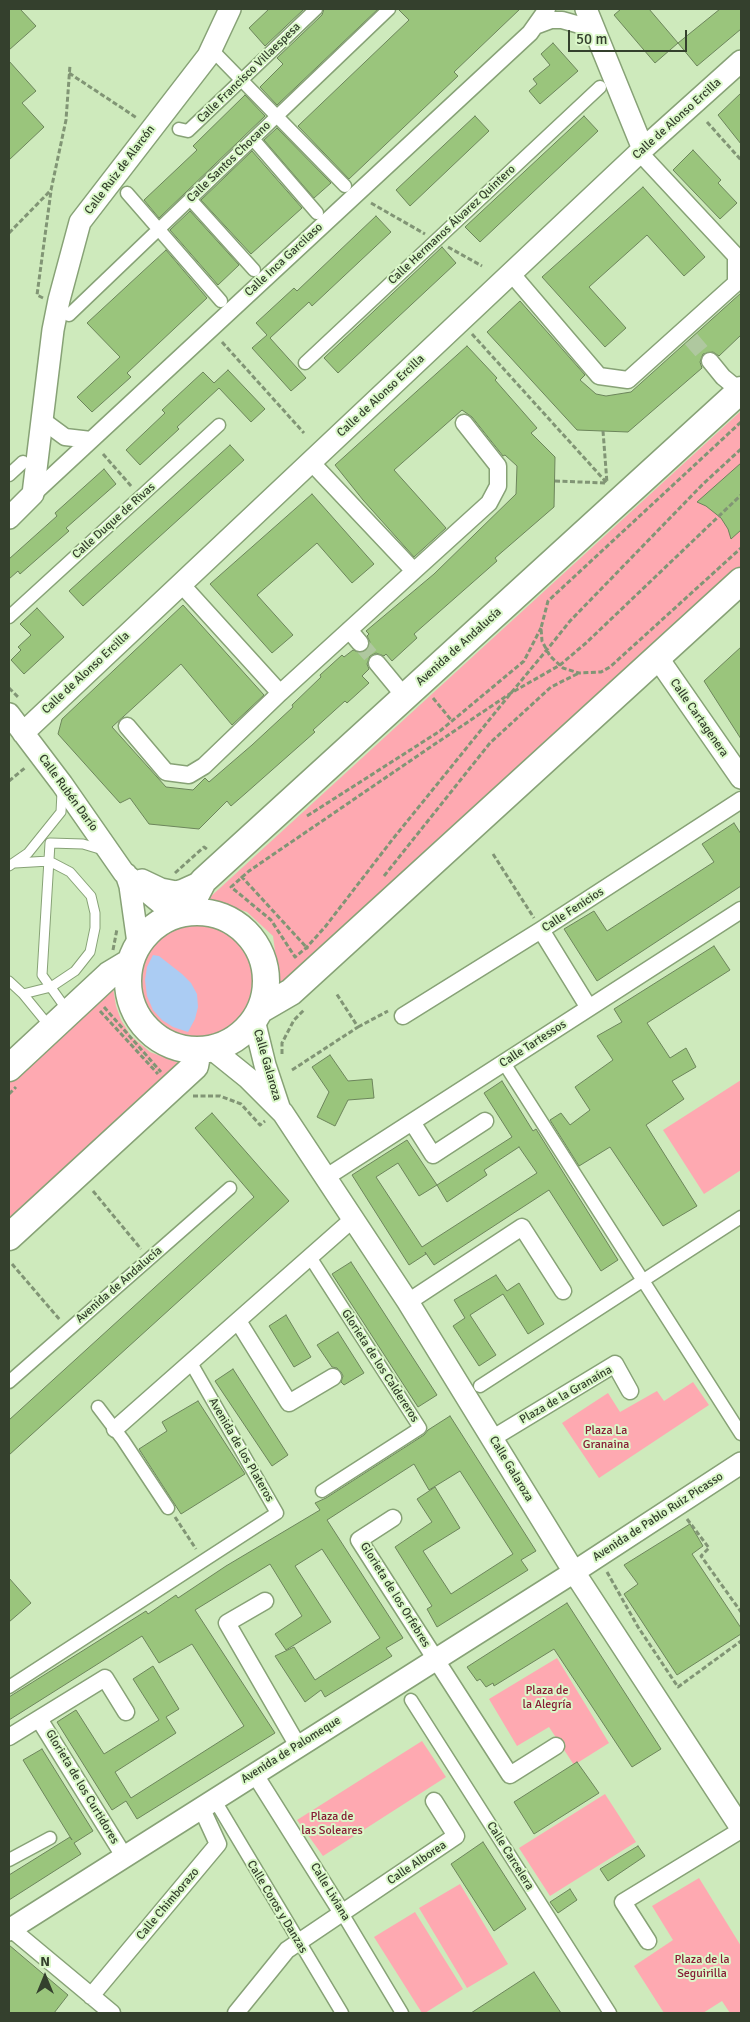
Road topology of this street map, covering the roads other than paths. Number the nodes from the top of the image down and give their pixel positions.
1 (230, 9) edge
2 (316, 9) edge
3 (389, 9) edge
4 (547, 9) edge
5 (586, 9) edge
6 (535, 26) junction
7 (594, 29) junction
8 (217, 55) dead end
9 (741, 61) edge
10 (242, 80) junction
11 (600, 87) dead end
12 (277, 116) junction
13 (178, 130) dead end
14 (253, 139) junction
15 (641, 150) junction
16 (345, 186) dead end
17 (127, 193) dead end
18 (190, 199) junction
19 (316, 213) dead end
20 (158, 230) junction
21 (254, 270) dead end
22 (511, 273) junction
23 (221, 301) dead end
24 (69, 315) dead end
25 (710, 361) tunnel mouth
26 (305, 363) dead end
27 (741, 390) edge
28 (42, 420) junction
29 (464, 423) dead end
30 (219, 425) dead end
31 (91, 440) junction
32 (23, 462) dead end
33 (311, 462) junction
34 (9, 475) edge
35 (33, 494) junction
36 (9, 518) edge
37 (414, 571) junction
38 (741, 581) edge
39 (181, 584) junction
40 (9, 617) edge
41 (349, 630) junction
42 (360, 643) tunnel mouth
43 (657, 657) junction
44 (377, 663) tunnel mouth
45 (280, 693) junction
46 (416, 694) junction
47 (9, 714) edge
48 (127, 726) dead end
49 (23, 733) junction
50 (741, 778) edge
51 (62, 784) junction
52 (741, 800) edge
53 (110, 852) junction
54 (48, 861) junction
55 (12, 865) edge
56 (126, 874) junction
57 (203, 881) junction
58 (741, 910) edge
59 (181, 913) junction
60 (538, 924) junction
61 (125, 954) junction
62 (9, 981) edge
63 (51, 987) junction
64 (23, 994) junction
65 (589, 1008) junction
66 (400, 1011) road end
67 (257, 1015) junction
68 (60, 1021) junction
69 (205, 1050) junction
70 (504, 1063) junction
71 (9, 1068) edge
72 (280, 1109) junction
73 (484, 1121) dead end
74 (412, 1122) junction
75 (325, 1178) junction
76 (230, 1188) dead end
77 (741, 1217) edge
78 (353, 1219) junction
79 (9, 1237) edge
80 (310, 1257) junction
81 (643, 1282) junction
82 (563, 1291) dead end
83 (408, 1302) junction
84 (238, 1321) junction
85 (191, 1363) junction
86 (333, 1377) dead end
87 (9, 1382) edge
88 (480, 1386) dead end
89 (630, 1391) dead end
90 (98, 1407) dead end
91 (115, 1429) junction
92 (741, 1434) edge
93 (493, 1438) junction
94 (741, 1463) edge
95 (322, 1491) dead end
96 (168, 1508) road end
97 (393, 1518) dead end
98 (574, 1572) junction
99 (265, 1600) dead end
100 (436, 1659) junction
101 (9, 1688) edge
102 (411, 1700) dead end
103 (126, 1712) dead end
104 (39, 1718) junction
105 (9, 1737) edge
106 (298, 1746) junction
107 (556, 1746) dead end
108 (254, 1774) junction
109 (434, 1801) dead end
110 (207, 1803) junction
111 (741, 1829) edge
112 (50, 1838) dead end
113 (124, 1856) junction
114 (9, 1860) edge
115 (342, 1913) junction
116 (10, 1929) edge
117 (648, 1941) dead end
118 (299, 1942) junction
119 (91, 1996) junction
120 (112, 2013) edge
121 (236, 2013) edge
122 (342, 2013) edge
123 (402, 2013) edge
124 (610, 2013) edge

1 - 28 street, Calle Ruiz de Alarcón
2 - 10 street, Calle Francisco Villaespesa
3 - 12 street, Calle Santos Chocano
4 - 6 street, Calle Inca Garcilaso
5 - 7 street
6 - 7 street, Calle Inca Garcilaso
6 - 31 street, Calle Inca Garcilaso
7 - 15 street
8 - 10 street
9 - 15 street, Calle de Alonso Ercilla
10 - 12 street
10 - 13 street, Calle Francisco Villaespesa
11 - 26 street, Calle Hermanos Álvarez Quintero
12 - 14 street, Calle Santos Chocano
12 - 16 street
14 - 18 street, Calle Santos Chocano
14 - 19 street
15 - 22 street, Calle de Alonso Ercilla
15 - 22 street
17 - 20 street
18 - 20 street, Calle Santos Chocano
18 - 21 street
20 - 23 street
20 - 24 street, Calle Santos Chocano
22 - 33 street, Calle de Alonso Ercilla
25 - 27 street
27 - 46 main road, Avenida de Andalucía
28 - 31 street
28 - 35 street, Calle Ruiz de Alarcón
29 - 37 street
30 - 40 street, Calle Duque de Rivas
31 - 35 street, Calle Inca Garcilaso
32 - 34 street
33 - 37 street
33 - 39 street, Calle de Alonso Ercilla
35 - 36 street
37 - 41 street
38 - 43 main road
39 - 45 street
39 - 49 street, Calle de Alonso Ercilla
41 - 42 street
41 - 45 street
43 - 50 street, Calle Cartagenera
43 - 67 main road
44 - 46 street
45 - 48 street
46 - 57 main road, Avenida de Andalucía
47 - 49 street, Calle Rubén Darío
49 - 51 street, Calle Rubén Darío
51 - 53 street, Calle Rubén Darío
51 - 55 lane
52 - 60 street, Calle Fenicios
53 - 54 lane
53 - 56 street, Calle Rubén Darío
54 - 55 lane
54 - 63 lane
54 - 63 lane
56 - 57 street
56 - 59 street, Calle Rubén Darío
56 - 61 street, Calle Rubén Darío
57 - 59 main road, Avenida de Andalucía
58 - 65 street, Calle Tartessos
59 - 61 main road
59 - 67 main road
60 - 65 street
60 - 66 street, Calle Fenicios
61 - 68 main road
61 - 69 main road
62 - 64 lane
63 - 64 lane
63 - 68 lane
64 - 68 lane
65 - 70 street, Calle Tartessos
67 - 69 main road
67 - 72 street, Calle Galaroza
68 - 71 main road
69 - 72 street, Calle Galaroza
69 - 79 main road
70 - 74 street, Calle Tartessos
70 - 81 street
72 - 75 street, Calle Galaroza
73 - 74 street
74 - 75 street, Calle Tartessos
75 - 78 street, Calle Galaroza
76 - 87 street, Avenida de Andalucía
77 - 81 street
78 - 80 street
78 - 83 street, Calle Galaroza
80 - 84 street
80 - 95 street, Glorieta de los Caldereros
81 - 88 street
81 - 92 street
82 - 83 street
83 - 93 street, Calle Galaroza
84 - 85 street
84 - 86 street
85 - 91 street
85 - 101 street, Avenida de los Plateros
89 - 93 street, Plaza de la Granaína
90 - 91 street
91 - 96 street
93 - 98 street, Calle Galaroza
94 - 98 street, Avenida de Pablo Ruiz Picasso
97 - 100 street, Glorieta de los Orfebres
98 - 100 street, Avenida de Palomeque
98 - 111 street, Calle Galaroza
99 - 106 street
100 - 106 street, Avenida de Palomeque
100 - 107 street
102 - 124 street, Calle Carcelera
103 - 104 street, Glorieta de los Curtidores
104 - 105 street, Glorieta de los Curtidores
104 - 113 street, Glorieta de los Curtidores
106 - 108 street, Avenida de Palomeque
108 - 110 street, Avenida de Palomeque
108 - 115 street, Calle Liviana
109 - 115 street, Calle Alborea
110 - 113 street, Avenida de Palomeque
110 - 118 street, Calle Coros y Danzas
110 - 119 street, Calle Chimborazo
111 - 117 street
112 - 114 street
113 - 116 street, Avenida de Palomeque
115 - 118 street
115 - 123 street, Calle Liviana
116 - 119 street
118 - 121 street
118 - 122 street, Calle Coros y Danzas
119 - 120 street

